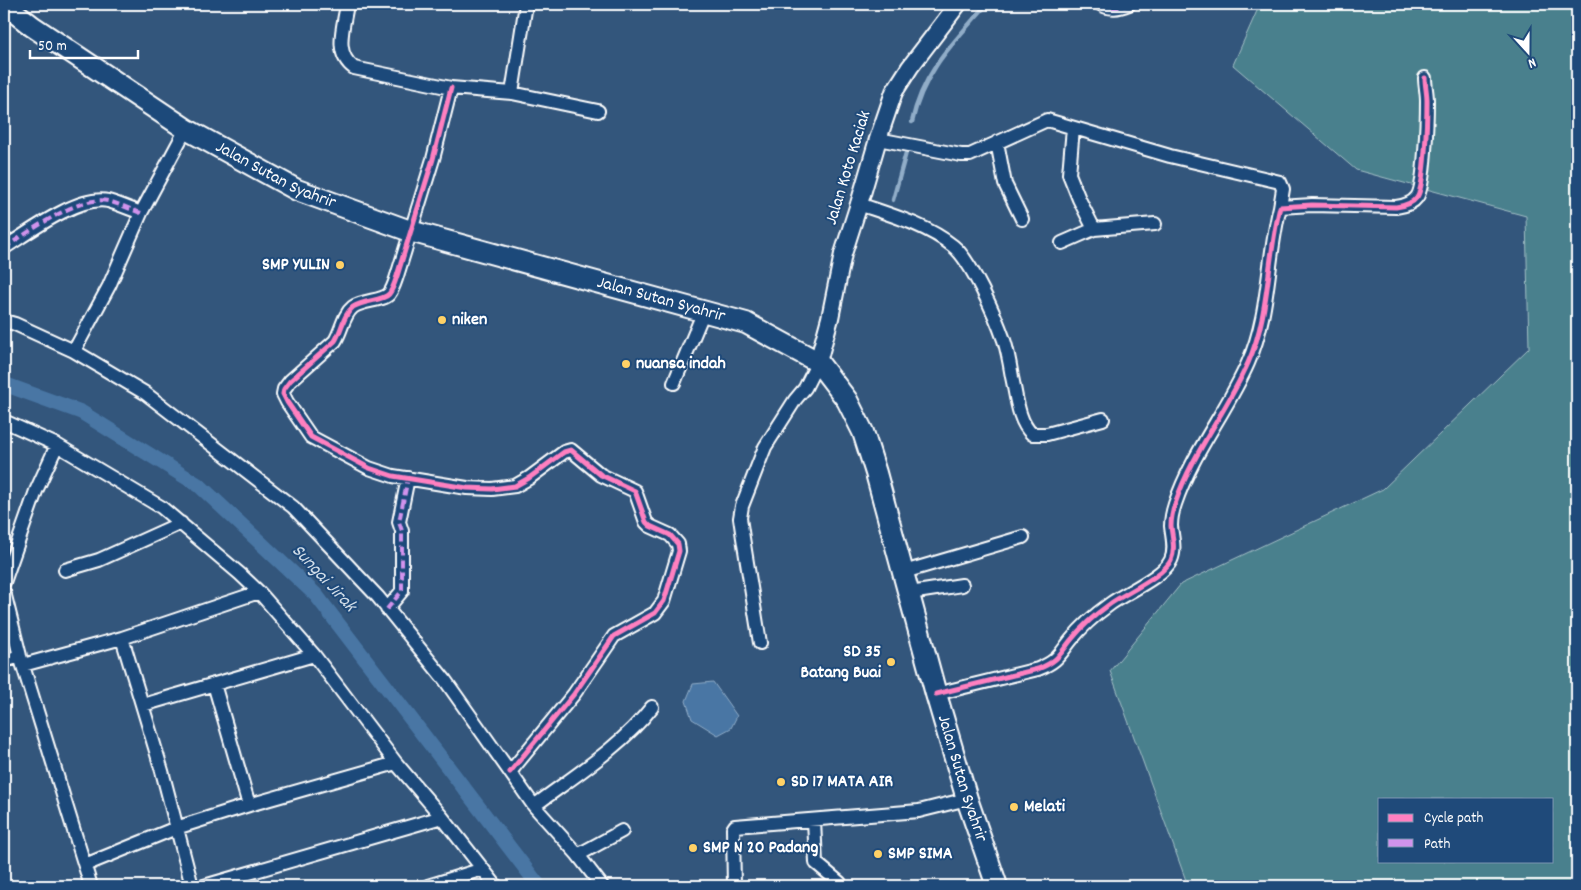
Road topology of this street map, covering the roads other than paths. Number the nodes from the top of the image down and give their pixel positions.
1 (4, 4) edge
2 (347, 4) edge
3 (526, 4) edge
4 (958, 4) edge
5 (1100, 4) edge
6 (1128, 4) edge
7 (1424, 78) dead end
8 (451, 88) junction
9 (512, 93) junction
10 (598, 111) dead end
11 (186, 128) junction
12 (1073, 128) junction
13 (882, 140) junction
14 (997, 142) junction
15 (859, 204) junction
16 (1280, 207) junction
17 (141, 213) junction
18 (1022, 219) dead end
19 (1155, 224) dead end
20 (1094, 229) junction
21 (410, 231) junction
22 (1062, 243) dead end
23 (4, 248) edge
24 (704, 311) junction
25 (4, 321) edge
26 (74, 351) junction
27 (818, 362) junction
28 (674, 383) dead end
29 (1103, 419) dead end
30 (4, 421) edge
31 (57, 445) junction
32 (408, 478) junction
33 (180, 523) junction
34 (1023, 537) dead end
35 (65, 570) dead end
36 (904, 572) junction
37 (4, 582) edge
38 (962, 585) dead end
39 (4, 592) edge
40 (259, 592) junction
41 (910, 593) junction
42 (387, 609) junction
43 (122, 638) junction
44 (760, 643) dead end
45 (314, 655) junction
46 (4, 660) edge
47 (21, 661) junction
48 (214, 684) junction
49 (936, 694) junction
50 (143, 705) junction
51 (652, 707) dead end
52 (396, 763) junction
53 (510, 772) junction
54 (967, 799) junction
55 (250, 805) junction
56 (534, 806) junction
57 (442, 817) junction
58 (814, 820) junction
59 (176, 828) junction
60 (622, 831) dead end
61 (578, 855) junction
62 (85, 865) junction
63 (483, 869) junction
64 (840, 883) dead end
65 (90, 886) edge
66 (192, 886) edge
67 (204, 886) edge
68 (428, 886) edge
69 (496, 886) edge
70 (602, 886) edge
71 (734, 886) edge
72 (997, 886) edge

1 - 11 main road, Jalan Sutan Syahrir
2 - 8 street
3 - 9 street
4 - 13 street, Jalan Koto Kaciak
5 - 6 street
7 - 16 street
8 - 9 street
8 - 21 street
9 - 10 street
11 - 17 street
11 - 21 main road, Jalan Sutan Syahrir
12 - 14 street
12 - 16 street
12 - 20 street
13 - 14 street
13 - 15 street, Jalan Koto Kaciak
14 - 18 street
15 - 27 street, Jalan Koto Kaciak
15 - 29 street
16 - 49 street
17 - 23 street
17 - 26 street
19 - 20 street
20 - 22 street
21 - 24 main road, Jalan Sutan Syahrir
21 - 32 street
24 - 27 main road, Jalan Sutan Syahrir
24 - 28 street
25 - 26 street
26 - 42 street
27 - 36 main road, Jalan Sutan Syahrir
27 - 44 street
30 - 31 street
31 - 33 street
31 - 37 street
32 - 42 street
32 - 53 street
33 - 35 street
33 - 40 street
34 - 36 street
36 - 41 main road, Jalan Sutan Syahrir
38 - 41 street
39 - 47 street
40 - 43 street
40 - 45 street
41 - 49 main road, Jalan Sutan Syahrir
42 - 53 street
43 - 47 street
43 - 50 street
45 - 48 street
45 - 52 street
46 - 47 street
47 - 62 street
48 - 50 street
48 - 55 street
49 - 54 main road, Jalan Sutan Syahrir
50 - 59 street
51 - 56 street
52 - 55 street
52 - 57 street
53 - 56 street
54 - 58 street
54 - 72 main road, Jalan Sutan Syahrir
55 - 59 street
56 - 61 street
57 - 63 street
57 - 67 street
58 - 64 street
58 - 71 street
59 - 62 street
59 - 66 street
60 - 61 street
61 - 70 street
62 - 65 street
63 - 68 street
63 - 69 street

